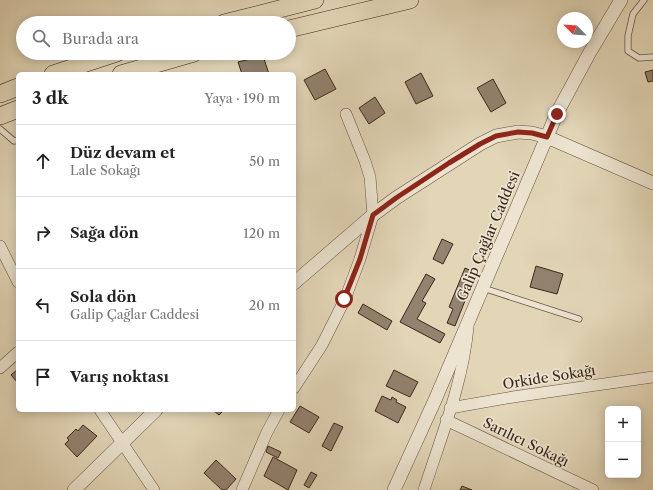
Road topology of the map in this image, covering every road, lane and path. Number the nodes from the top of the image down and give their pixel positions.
1 (315, 0) edge
2 (410, 0) edge
3 (621, 0) edge
4 (644, 0) edge
5 (252, 16) edge
6 (296, 27) edge
7 (653, 57) edge
8 (96, 60) edge
9 (166, 60) edge
10 (59, 72) edge
11 (127, 72) edge
12 (16, 88) edge
13 (0, 94) edge
14 (16, 110) edge
15 (346, 114) dead end
16 (0, 116) edge
17 (0, 129) edge
18 (547, 137) junction
19 (16, 140) edge
20 (653, 184) edge
21 (373, 215) junction
22 (0, 246) edge
23 (16, 278) edge
24 (296, 281) edge
25 (483, 288) junction
26 (579, 319) dead end
27 (468, 322) junction
28 (16, 354) edge
29 (0, 368) edge
30 (653, 377) edge
31 (296, 385) edge
32 (450, 408) junction
33 (101, 412) edge
34 (154, 412) edge
35 (278, 412) edge
36 (446, 420) junction
37 (122, 443) junction
38 (74, 490) edge
39 (154, 490) edge
40 (242, 490) edge
41 (394, 490) edge
42 (424, 490) edge
43 (593, 490) edge

1 - 5 main road
2 - 6 main road
3 - 18 street, Galip Çağlar Caddesi
4 - 7 lane
8 - 10 main road
9 - 11 main road
12 - 13 main road
14 - 16 main road
15 - 21 street
17 - 19 lane
18 - 20 street
18 - 21 street
18 - 25 street, Galip Çağlar Caddesi
21 - 24 street
21 - 31 street
22 - 23 street
25 - 26 lane
25 - 27 street, Galip Çağlar Caddesi
27 - 32 street
27 - 41 street, Galip Çağlar Caddesi
28 - 29 street
30 - 32 street, Orkide Sokağı
32 - 36 street
33 - 37 street
34 - 37 street
35 - 40 street
36 - 42 street
36 - 43 street, Sarılıcı Sokağı
37 - 38 street
37 - 39 street

